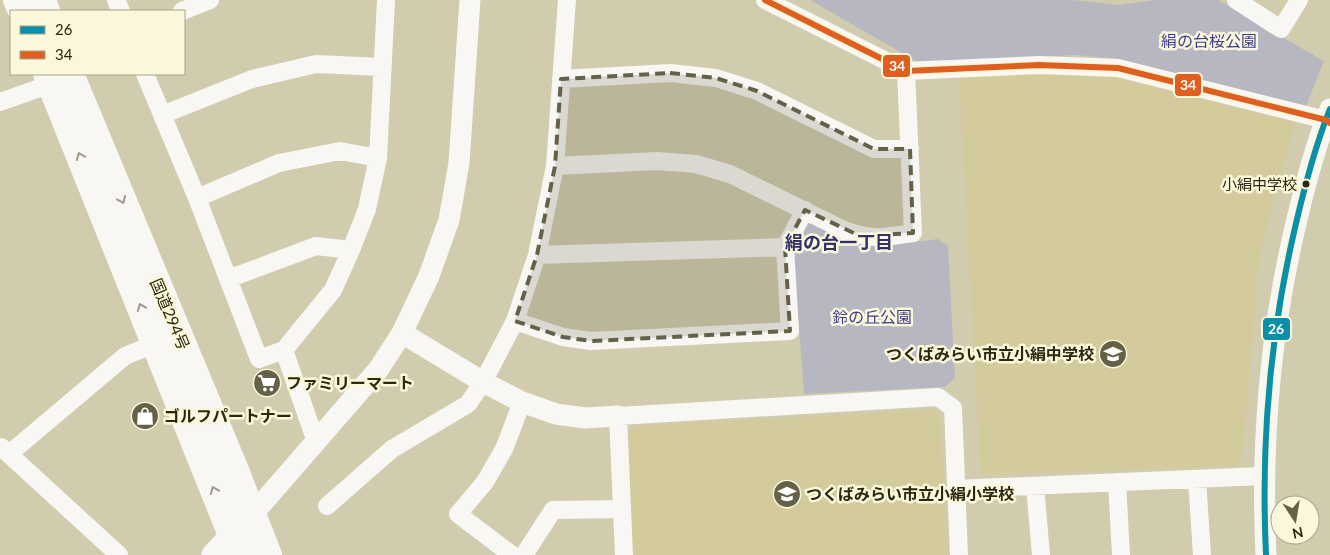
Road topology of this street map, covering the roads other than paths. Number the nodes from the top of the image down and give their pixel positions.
1 (210, 0) edge
2 (386, 0) edge
3 (470, 0) edge
4 (567, 0) edge
5 (765, 0) edge
6 (1236, 0) edge
7 (1299, 0) edge
8 (185, 10) edge
9 (382, 67) junction
10 (906, 71) junction
11 (145, 75) edge
12 (56, 77) edge
13 (561, 79) junction
14 (0, 102) edge
15 (162, 115) junction
16 (1329, 117) edge
17 (910, 149) junction
18 (378, 158) junction
19 (555, 166) junction
20 (197, 198) junction
21 (805, 210) junction
22 (785, 247) junction
23 (351, 250) junction
24 (537, 255) junction
25 (228, 279) junction
26 (515, 320) junction
27 (402, 333) junction
28 (167, 339) junction
29 (284, 350) junction
30 (483, 382) junction
31 (522, 402) junction
32 (618, 416) junction
33 (316, 442) junction
34 (4, 450) edge
35 (1264, 476) junction
36 (1197, 479) junction
37 (1117, 482) junction
38 (1035, 486) junction
39 (956, 489) junction
40 (327, 506) dead end
41 (622, 509) junction
42 (252, 515) junction
43 (229, 549) edge
44 (119, 555) edge
45 (268, 555) edge
46 (512, 555) edge
47 (524, 555) edge
48 (624, 555) edge
49 (958, 555) edge
50 (1041, 555) edge
51 (1121, 555) edge
52 (1202, 555) edge
53 (1266, 555) edge

1 - 8 street
2 - 9 street
3 - 27 street
4 - 13 street
5 - 10 street
6 - 7 street
9 - 15 street
9 - 18 street
10 - 16 street
10 - 17 street
11 - 15 street
12 - 14 street
12 - 28 highway, 国道294号
13 - 17 street
13 - 19 street
15 - 20 street
16 - 35 street
17 - 21 street
18 - 20 street
18 - 23 street
19 - 21 street
19 - 24 street
20 - 25 street
21 - 22 street
22 - 24 street
22 - 26 street
23 - 25 street
23 - 29 street
24 - 26 street
25 - 29 street
26 - 30 street
27 - 30 street
27 - 33 street
28 - 34 street
28 - 42 highway, 国道294号
43 -> 28 highway, 国道294号
29 - 33 street
30 - 31 street
30 - 40 street
31 - 32 street
31 - 46 street
32 - 39 street
32 - 41 street
33 - 42 street
34 - 44 street
35 - 36 street
35 - 53 street
36 - 37 street
36 - 52 street
37 - 38 street
37 - 51 street
38 - 39 street
38 - 50 street
39 - 49 street
41 - 47 street
41 - 48 street
42 - 43 main road
42 - 45 highway, 国道294号

